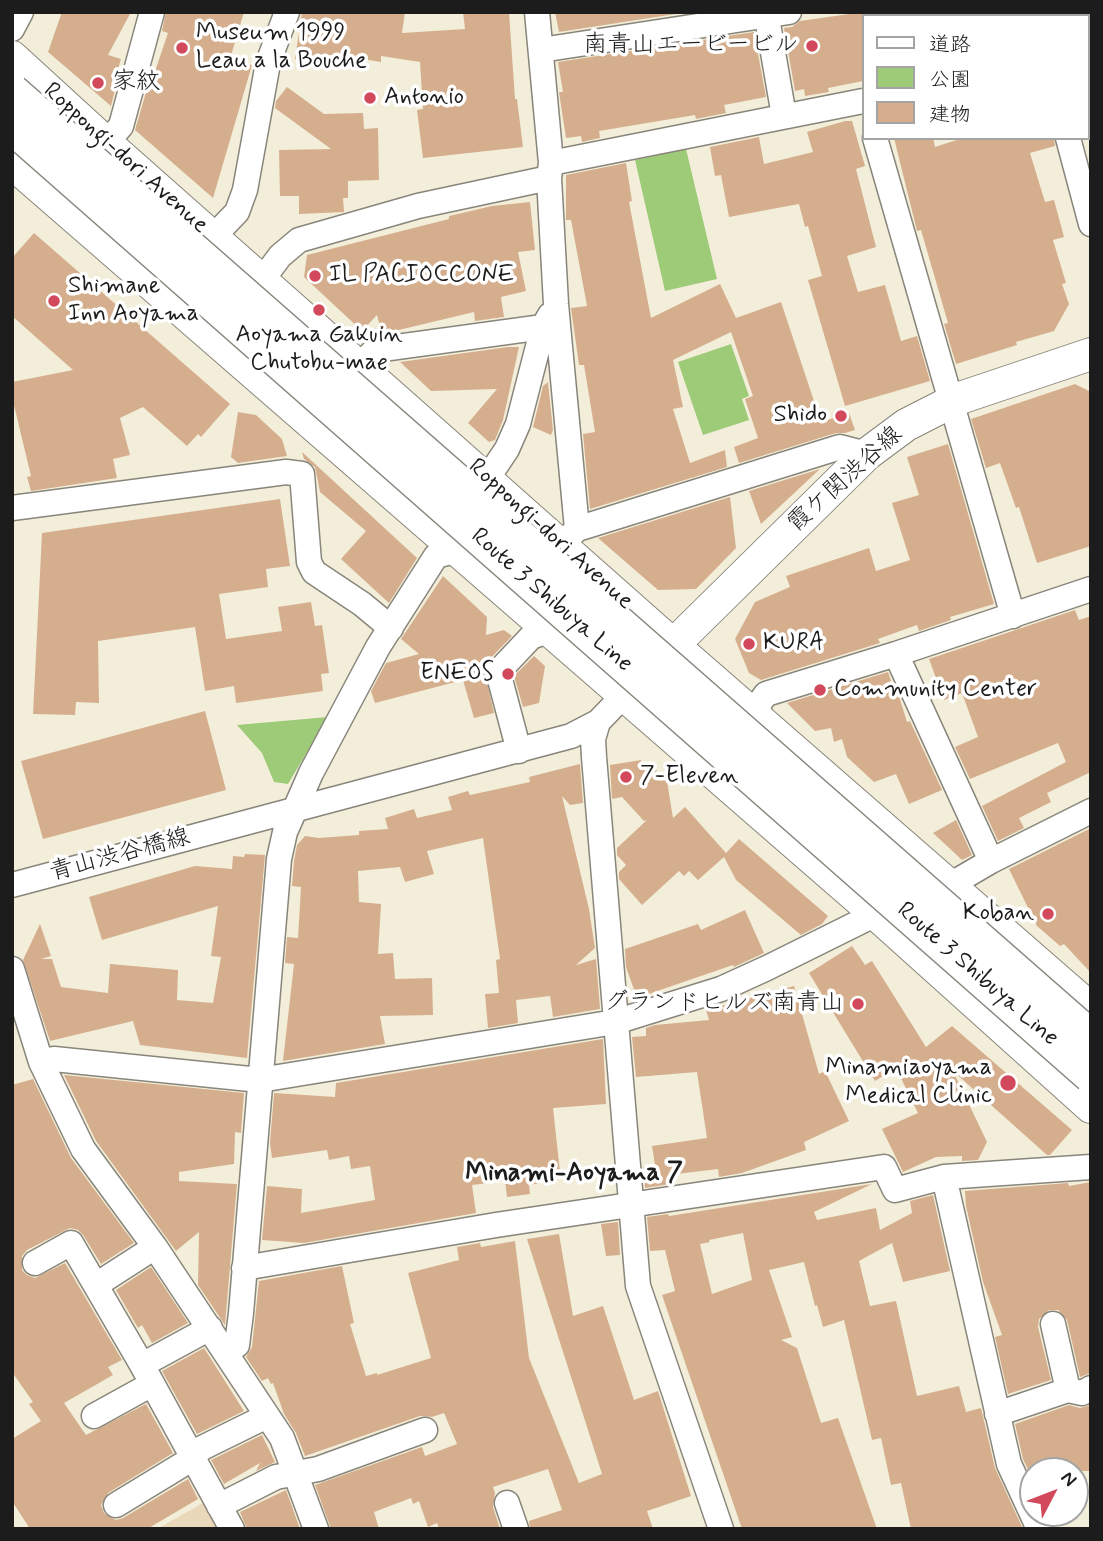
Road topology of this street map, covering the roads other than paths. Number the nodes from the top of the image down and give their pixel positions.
1 (21, 12) edge
2 (152, 12) edge
3 (287, 12) edge
4 (537, 12) edge
5 (774, 13) edge
6 (12, 29) edge
7 (541, 50) junction
8 (12, 57) edge
9 (12, 92) edge
10 (862, 101) edge
11 (12, 113) edge
12 (784, 116) junction
13 (12, 126) edge
14 (876, 140) edge
15 (1069, 140) edge
16 (106, 144) junction
17 (12, 163) edge
18 (550, 170) junction
19 (1091, 224) edge
20 (213, 237) junction
21 (262, 280) junction
22 (151, 286) junction
23 (556, 304) junction
24 (543, 327) junction
25 (1091, 354) edge
26 (359, 366) junction
27 (950, 402) junction
28 (867, 454) junction
29 (486, 479) junction
30 (12, 508) edge
31 (569, 537) junction
32 (459, 550) junction
33 (1091, 589) edge
34 (1013, 616) junction
35 (391, 628) junction
36 (550, 630) junction
37 (673, 645) junction
38 (896, 654) junction
39 (651, 668) junction
40 (624, 695) junction
41 (598, 722) junction
42 (761, 722) junction
43 (519, 751) junction
44 (295, 809) junction
45 (1091, 811) edge
46 (814, 860) junction
47 (991, 861) junction
48 (12, 885) edge
49 (950, 886) junction
50 (876, 914) junction
51 (12, 969) edge
52 (1091, 1009) edge
53 (615, 1022) junction
54 (1091, 1038) edge
55 (1091, 1056) edge
56 (41, 1062) junction
57 (1091, 1075) edge
58 (260, 1080) junction
59 (1091, 1107) edge
60 (1091, 1167) edge
61 (944, 1177) junction
62 (631, 1205) junction
63 (155, 1247) junction
64 (35, 1263) dead end
65 (244, 1269) junction
66 (96, 1285) junction
67 (1053, 1324) dead end
68 (210, 1328) junction
69 (227, 1353) junction
70 (147, 1375) junction
71 (1079, 1389) edge
72 (997, 1414) junction
73 (94, 1416) dead end
74 (267, 1416) junction
75 (425, 1430) dead end
76 (192, 1457) junction
77 (295, 1473) junction
78 (507, 1503) dead end
79 (116, 1505) dead end
80 (219, 1506) junction
81 (232, 1529) edge
82 (316, 1529) edge
83 (516, 1529) edge
84 (721, 1529) edge
85 (1039, 1529) edge

1 - 6 street
2 - 16 street
3 - 20 street
4 - 7 street
5 - 7 street
5 - 12 street
7 - 18 street
8 - 16 main road, Roppongi-dori Avenue
9 - 54 highway, Route 3 Shibuya Line, bridge
10 - 12 street
11 - 22 main road
12 - 18 street
13 - 57 highway, Route 3 Shibuya Line, bridge
14 - 27 street
15 - 19 street
16 - 20 main road, Roppongi-dori Avenue
17 - 22 main road
18 - 21 street
18 - 23 street
20 - 21 main road, Roppongi-dori Avenue
21 - 26 main road, Roppongi-dori Avenue
22 - 32 main road
23 - 24 street
23 - 31 street
24 - 26 street
24 - 29 street
25 - 27 main road, 霞ケ関渋谷線
26 - 29 main road, Roppongi-dori Avenue
27 - 28 main road, 霞ケ関渋谷線
27 - 34 street
28 - 31 street
28 - 37 main road, 霞ケ関渋谷線
29 - 31 main road, Roppongi-dori Avenue
29 - 39 main road
30 - 35 street
31 - 37 main road, Roppongi-dori Avenue
32 - 35 street
32 - 36 main road
33 - 34 street
34 - 38 street
35 - 44 street
36 - 40 main road
36 - 43 street
37 - 39 main road, 霞ケ関渋谷線
37 - 42 main road, Roppongi-dori Avenue
38 - 42 street
38 - 47 street
39 - 40 main road, 霞ケ関渋谷線
39 - 46 main road
39 - 55 main road
40 - 41 street
40 - 46 main road
41 - 43 street, 青山渋谷橋線
41 - 53 street
42 - 49 main road, Roppongi-dori Avenue
43 - 44 street, 青山渋谷橋線
44 - 48 street, 青山渋谷橋線
44 - 58 street
45 - 47 street
46 - 50 main road
47 - 49 street
49 - 52 main road, Roppongi-dori Avenue
50 - 53 street
50 - 59 main road
51 - 56 street
53 - 58 street
53 - 62 street
56 - 58 street
56 - 63 street
58 - 65 street
60 - 61 street
61 - 62 street
61 - 72 street
62 - 65 street
62 - 84 street
63 - 66 street
63 - 68 street
64 - 66 street
65 - 69 street
66 - 70 street
67 - 71 street
68 - 69 street
68 - 70 street
69 - 74 street
70 - 73 street
70 - 76 street
71 - 72 street
72 - 85 street
74 - 76 street
74 - 77 street
75 - 77 street
76 - 79 street
76 - 80 street
77 - 80 street
77 - 82 street
78 - 83 street
80 - 81 street

